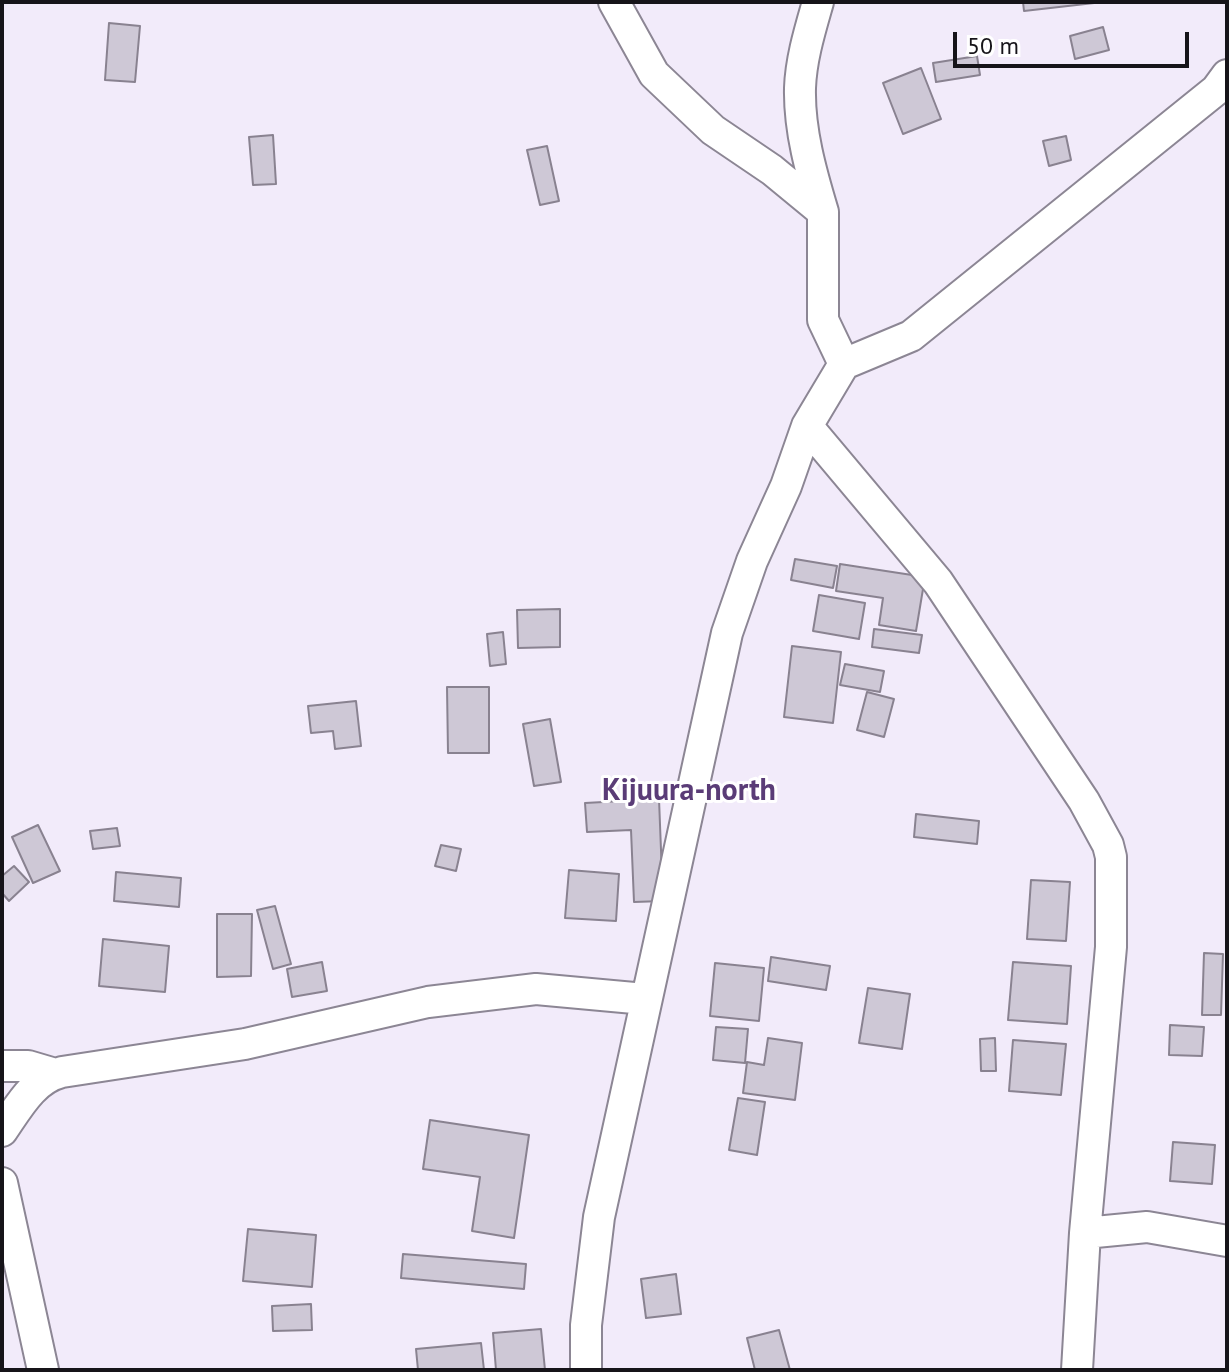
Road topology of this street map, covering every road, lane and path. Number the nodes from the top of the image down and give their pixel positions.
1 (614, 2) edge
2 (818, 2) edge
3 (1227, 75) edge
4 (823, 212) junction
5 (844, 364) junction
6 (807, 426) junction
7 (645, 999) junction
8 (2, 1066) edge
9 (55, 1074) junction
10 (2, 1131) edge
11 (2, 1183) edge
12 (1085, 1233) junction
13 (1227, 1241) edge
14 (43, 1370) edge
15 (586, 1370) edge
16 (1077, 1370) edge

1 - 4 street
2 - 4 street
3 - 5 street
4 - 5 street
5 - 6 street
6 - 7 street
6 - 12 street
7 - 9 street
7 - 15 street
8 - 9 street
9 - 10 street
11 - 14 street
12 - 13 street
12 - 16 street

